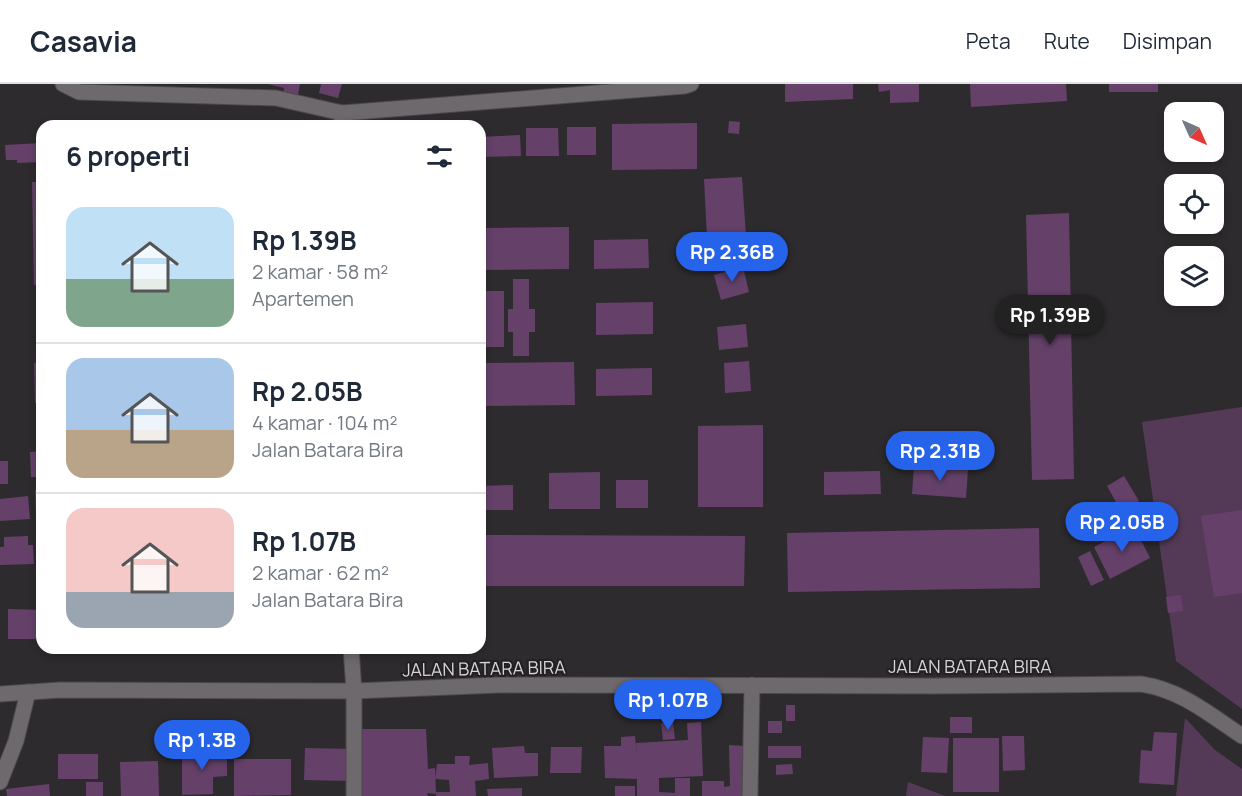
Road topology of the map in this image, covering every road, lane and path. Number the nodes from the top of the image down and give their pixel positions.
1 (63, 84) edge
2 (691, 84) edge
3 (671, 86) edge
4 (342, 120) edge
5 (351, 654) edge
6 (752, 685) junction
7 (28, 692) junction
8 (354, 692) junction
9 (0, 694) edge
10 (1242, 736) edge
11 (0, 782) edge
12 (354, 796) edge
13 (750, 796) edge

1 - 4 street
2 - 3 street
3 - 4 street
5 - 8 street
6 - 8 street, JALAN BATARA BIRA
6 - 10 street, JALAN BATARA BIRA
6 - 13 street
7 - 8 street, JALAN BATARA BIRA
7 - 9 street, JALAN BATARA BIRA
7 - 11 street
8 - 12 street

